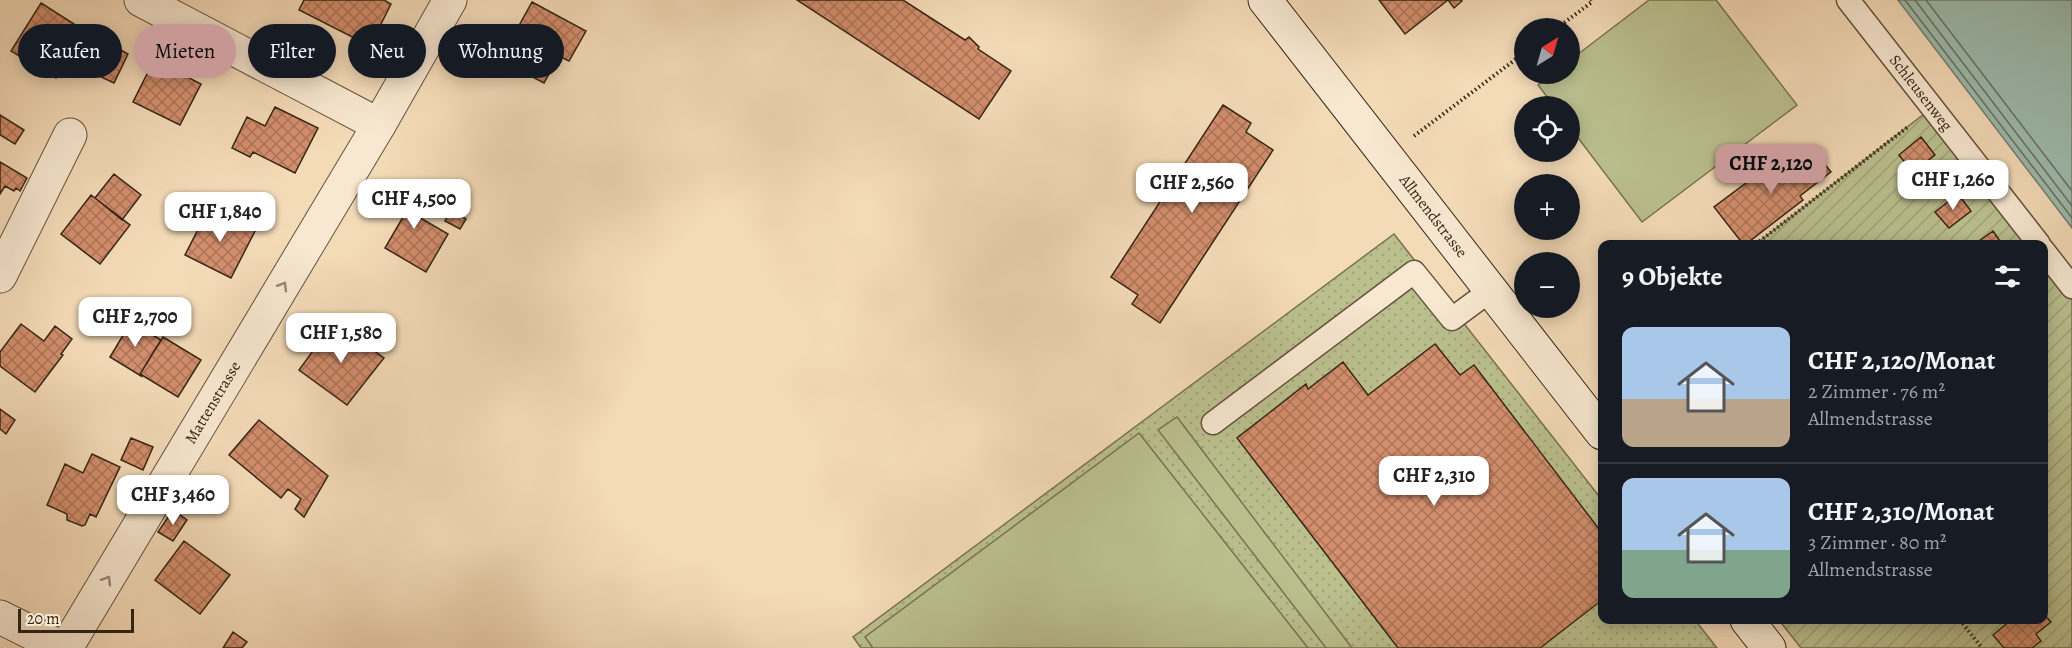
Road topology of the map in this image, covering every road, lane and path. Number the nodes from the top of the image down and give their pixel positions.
1 (141, 0) edge
2 (450, 0) edge
3 (1266, 0) edge
4 (1591, 0) edge
5 (1848, 0) edge
6 (1570, 18) edge
7 (1514, 60) edge
8 (1933, 107) junction
9 (379, 125) junction
10 (70, 135) dead end
11 (1408, 140) dead end
12 (1761, 240) edge
13 (2036, 240) edge
14 (2048, 256) edge
15 (0, 276) edge
16 (2072, 287) edge
17 (1491, 290) junction
18 (1213, 423) dead end
19 (1598, 428) edge
20 (0, 617) edge
21 (1750, 624) edge
22 (1963, 624) edge
23 (64, 648) edge
24 (1769, 648) edge
25 (1982, 648) edge

1 - 9 street
2 - 9 street, Mattenstrasse
3 - 17 street, Allmendstrasse
4 - 6 path
5 - 8 lane, Schleusenweg
7 - 11 path
8 - 12 path
8 - 13 lane, Schleusenweg
23 -> 9 street, Mattenstrasse
10 - 15 street
14 - 16 lane
17 - 18 lane
17 - 19 street, Allmendstrasse
20 - 23 street
21 - 24 street
22 - 25 path

